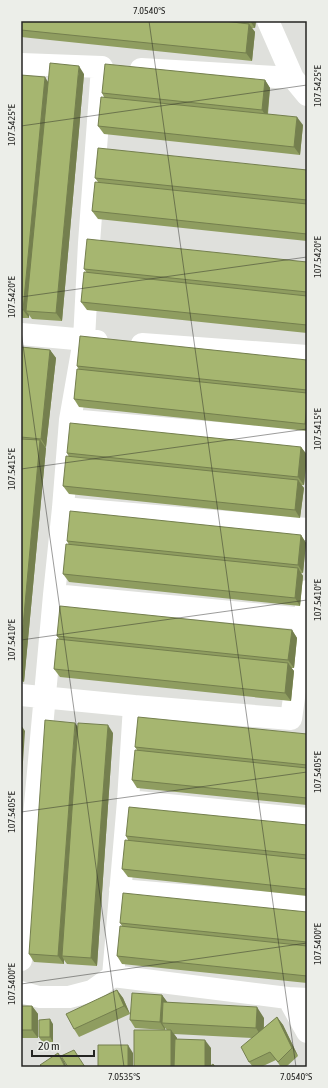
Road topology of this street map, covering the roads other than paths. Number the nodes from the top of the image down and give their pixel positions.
1 (268, 21) edge
2 (21, 64) edge
3 (102, 66) junction
4 (293, 78) junction
5 (307, 95) edge
6 (95, 153) junction
7 (119, 155) edge
8 (89, 243) junction
9 (112, 245) edge
10 (21, 334) edge
11 (84, 340) junction
12 (307, 356) edge
13 (70, 420) junction
14 (307, 441) edge
15 (63, 508) junction
16 (307, 530) edge
17 (307, 591) edge
18 (54, 595) junction
19 (305, 619) junction
20 (21, 695) edge
21 (45, 697) junction
22 (134, 706) junction
23 (299, 720) edge
24 (128, 801) junction
25 (307, 819) edge
26 (120, 890) junction
27 (307, 906) edge
28 (21, 960) edge
29 (113, 976) junction
30 (21, 992) edge
31 (297, 998) edge
32 (307, 1032) edge

1 - 4 street
2 - 3 street
3 - 4 street
3 - 6 street
4 - 5 street
6 - 7 street
6 - 8 street
8 - 9 street
8 - 11 street
10 - 11 street
11 - 12 street
11 - 13 street
13 - 14 street
13 - 15 street
15 - 16 street
15 - 18 street
17 - 19 street
18 - 19 street
18 - 21 street
19 - 23 street
20 - 21 street
21 - 22 street
21 - 28 street
22 - 23 street
22 - 24 street
24 - 25 street
24 - 26 street
26 - 27 street
26 - 29 street
29 - 30 street
29 - 31 street
31 - 32 street

